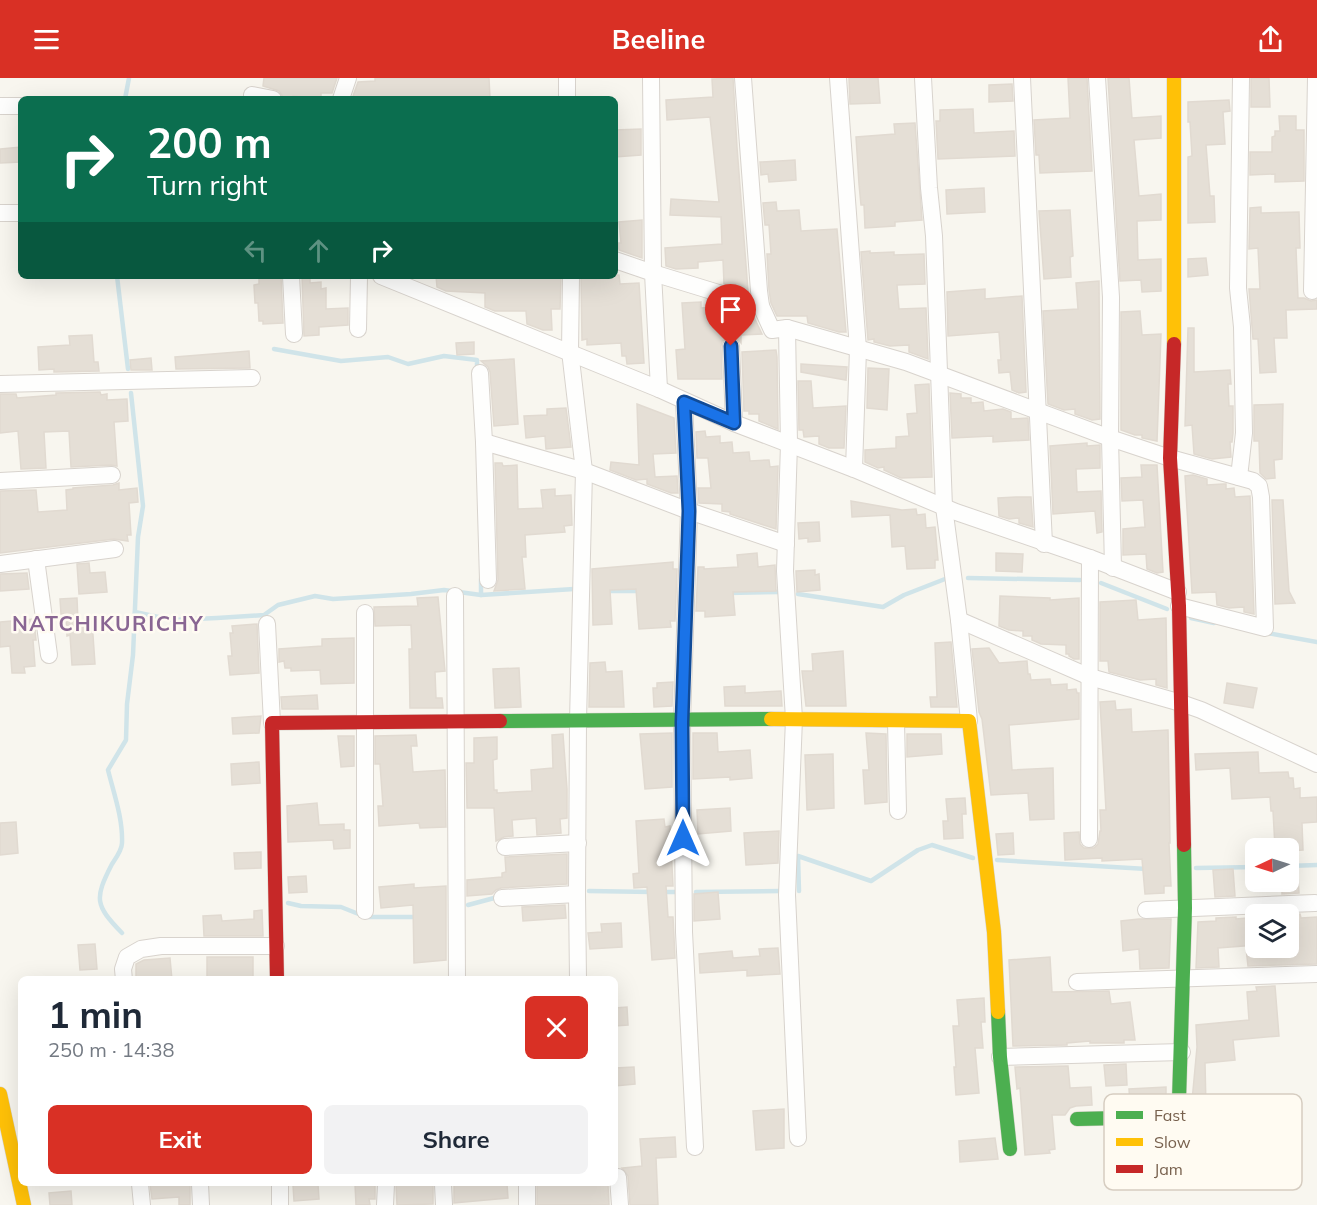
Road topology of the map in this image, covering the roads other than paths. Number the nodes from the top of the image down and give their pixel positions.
1 (253, 78) edge
2 (348, 78) edge
3 (567, 78) edge
4 (651, 78) edge
5 (744, 78) edge
6 (838, 78) edge
7 (923, 78) edge
8 (1022, 78) edge
9 (1097, 78) edge
10 (1174, 78) edge
11 (1241, 78) edge
12 (1316, 78) edge
13 (252, 96) edge
14 (342, 96) edge
15 (567, 96) edge
16 (0, 106) edge
17 (18, 106) edge
18 (0, 213) edge
19 (18, 213) edge
20 (618, 261) edge
21 (653, 273) junction
22 (291, 279) edge
23 (359, 279) edge
24 (571, 279) edge
25 (406, 280) edge
26 (1312, 291) dead end
27 (761, 306) junction
28 (787, 328) junction
29 (358, 330) dead end
30 (294, 334) dead end
31 (731, 346) dead end
32 (858, 349) junction
33 (570, 351) junction
34 (480, 374) dead end
35 (939, 375) junction
36 (252, 378) dead end
37 (0, 384) edge
38 (659, 389) junction
39 (684, 402) junction
40 (1038, 411) junction
41 (734, 423) junction
42 (1110, 438) junction
43 (484, 442) junction
44 (789, 444) junction
45 (1170, 458) junction
46 (854, 469) junction
47 (584, 471) junction
48 (112, 475) dead end
49 (1239, 477) junction
50 (0, 481) edge
51 (944, 507) junction
52 (689, 511) junction
53 (786, 544) junction
54 (1044, 544) junction
55 (115, 549) dead end
56 (1090, 558) junction
57 (36, 559) junction
58 (0, 564) edge
59 (1113, 568) junction
60 (488, 580) dead end
61 (455, 596) dead end
62 (1178, 599) junction
63 (365, 613) dead end
64 (959, 620) junction
65 (267, 624) dead end
66 (49, 655) dead end
67 (1090, 677) junction
68 (1181, 703) junction
69 (794, 719) junction
70 (455, 721) junction
71 (578, 721) junction
72 (969, 721) junction
73 (365, 722) junction
74 (682, 722) junction
75 (896, 722) junction
76 (272, 723) junction
77 (1317, 764) edge
78 (898, 811) dead end
79 (1089, 839) dead end
80 (578, 843) junction
81 (505, 848) dead end
82 (577, 894) junction
83 (502, 898) dead end
84 (1315, 903) dead end
85 (1185, 908) junction
86 (365, 910) dead end
87 (1146, 910) dead end
88 (276, 946) junction
89 (1317, 974) edge
90 (124, 976) edge
91 (277, 976) edge
92 (457, 976) edge
93 (578, 976) edge
94 (1182, 978) junction
95 (1077, 982) dead end
96 (1182, 1052) junction
97 (1000, 1057) junction
98 (0, 1094) edge
99 (1179, 1094) edge
100 (1104, 1118) edge
101 (1077, 1119) dead end
102 (798, 1138) dead end
103 (695, 1147) dead end
104 (1010, 1149) dead end
105 (7, 1160) edge
106 (618, 1177) dead end
107 (140, 1186) edge
108 (200, 1186) edge
109 (280, 1186) edge
110 (386, 1186) edge
111 (443, 1186) edge
112 (527, 1186) edge
113 (24, 1205) edge
114 (142, 1205) edge
115 (201, 1205) edge
116 (280, 1205) edge
117 (386, 1205) edge
118 (444, 1205) edge
119 (527, 1205) edge
120 (620, 1205) edge

1 - 13 street
2 - 14 street
3 - 15 street
4 - 21 street
5 - 27 street
6 - 32 street
7 - 35 street
8 - 40 street
9 - 42 street
10 - 45 street
11 - 49 street
12 - 26 street
16 - 17 street
18 - 19 street
20 - 21 street
21 - 27 street
21 - 38 street
22 - 30 street
23 - 29 street
24 - 33 street
25 - 33 street
27 - 28 street
28 - 32 street
28 - 44 street
31 - 41 street
32 - 35 street
32 - 46 street
33 - 38 street
33 - 47 street
34 - 43 street
35 - 40 street
35 - 51 street
36 - 37 street
38 - 39 street
39 - 41 street
39 - 52 street
40 - 42 street
40 - 54 street
41 - 44 street
42 - 45 street
42 - 59 street
43 - 47 street
43 - 60 street
44 - 46 street
44 - 53 street
45 - 49 street
45 - 62 street
46 - 51 street
47 - 52 street
47 - 71 street
48 - 50 street
49 - 62 street
51 - 54 street
51 - 64 street
52 - 53 street
52 - 74 street
53 - 69 street
54 - 56 street
55 - 57 street
56 - 59 street
56 - 67 street
57 - 58 street
57 - 66 street
59 - 62 street
61 - 70 street
62 - 68 street
63 - 73 street
64 - 67 street
64 - 72 street
65 - 76 street
67 - 68 street
67 - 79 street
68 - 77 street
68 - 85 street
69 - 74 street
69 - 75 street
69 - 102 street
70 - 71 street
70 - 73 street
70 - 92 street
71 - 74 street
71 - 80 street
72 - 75 street
72 - 97 street
73 - 76 street
73 - 86 street
74 - 103 street
75 - 78 street
76 - 88 street
80 - 81 street
80 - 82 street
82 - 83 street
82 - 93 street
84 - 85 street
85 - 87 street
85 - 94 street
88 - 90 street
88 - 91 street
89 - 94 street
94 - 95 street
94 - 96 street
96 - 97 street
96 - 99 street
97 - 104 street
98 - 105 street
100 - 101 street
105 - 113 street
106 - 120 street
107 - 114 street
108 - 115 street
109 - 116 street
110 - 117 street
111 - 118 street
112 - 119 street

